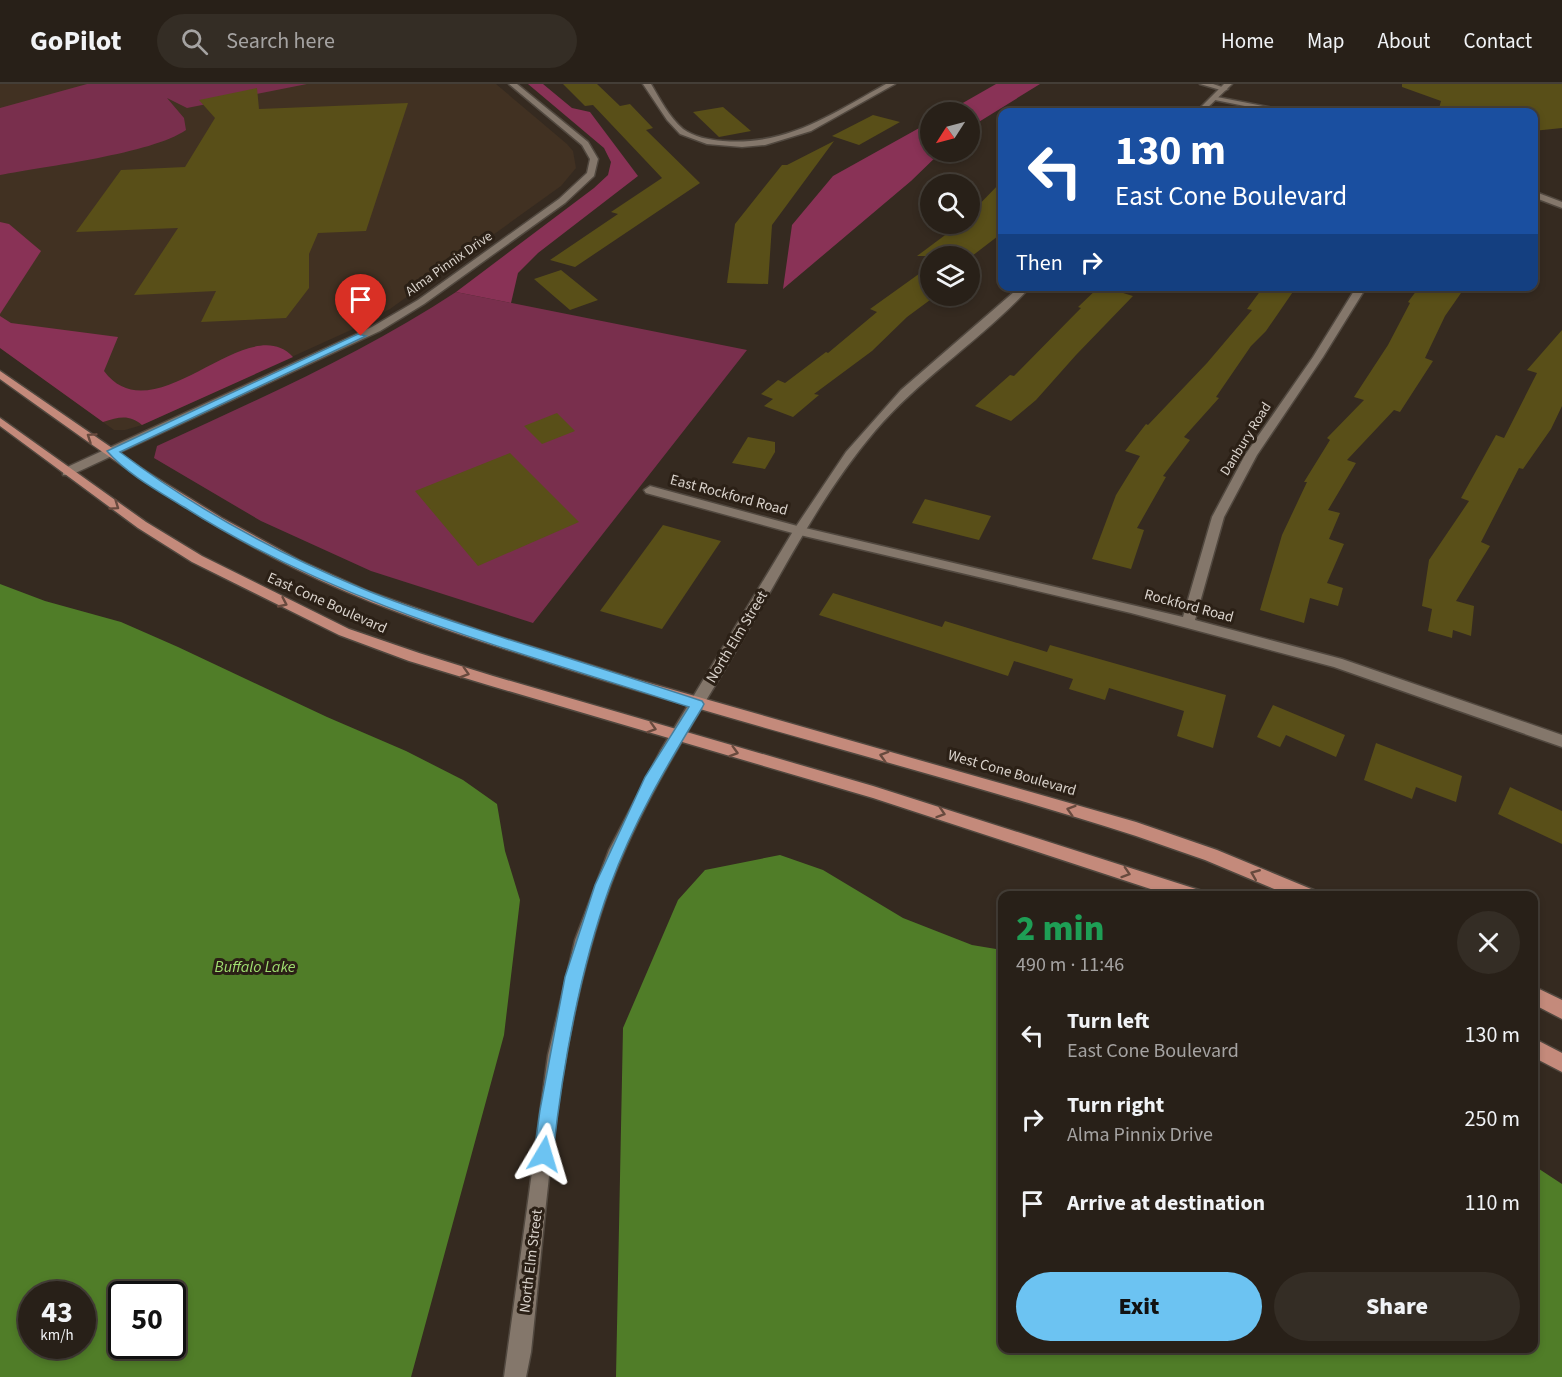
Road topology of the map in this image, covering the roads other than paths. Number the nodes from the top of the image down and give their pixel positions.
1 (513, 84) edge
2 (647, 84) edge
3 (891, 84) edge
4 (1204, 84) edge
5 (1226, 86) edge
6 (1215, 98) junction
7 (1204, 108) edge
8 (1264, 108) edge
9 (1538, 196) edge
10 (1562, 205) edge
11 (1021, 291) edge
12 (1359, 291) edge
13 (0, 374) edge
14 (0, 421) edge
15 (112, 451) junction
16 (67, 472) junction
17 (650, 490) dead end
18 (800, 531) junction
19 (1188, 622) junction
20 (697, 704) junction
21 (678, 736) junction
22 (1562, 741) edge
23 (1180, 891) edge
24 (1298, 891) edge
25 (1538, 997) edge
26 (1562, 1010) edge
27 (1538, 1050) edge
28 (1562, 1063) edge
29 (515, 1377) edge

1 - 15 street, Alma Pinnix Drive
2 - 3 street
4 - 5 street
5 - 6 street
6 - 7 street
6 - 8 street
9 - 10 street
11 - 18 street, North Elm Street
12 - 19 street, Danbury Road
15 -> 13 main road, East Cone Boulevard
14 - 16 main road, East Cone Boulevard
15 - 16 street, Alma Pinnix Drive
15 - 20 main road, East Cone Boulevard
16 -> 21 main road, East Cone Boulevard
17 - 18 street, East Rockford Road
18 - 19 street, Rockford Road
18 - 20 street, North Elm Street
19 - 22 street, Rockford Road
20 - 21 street, North Elm Street
24 -> 20 main road, West Cone Boulevard
21 -> 23 main road
21 - 29 street, North Elm Street
25 - 26 main road
27 - 28 main road

